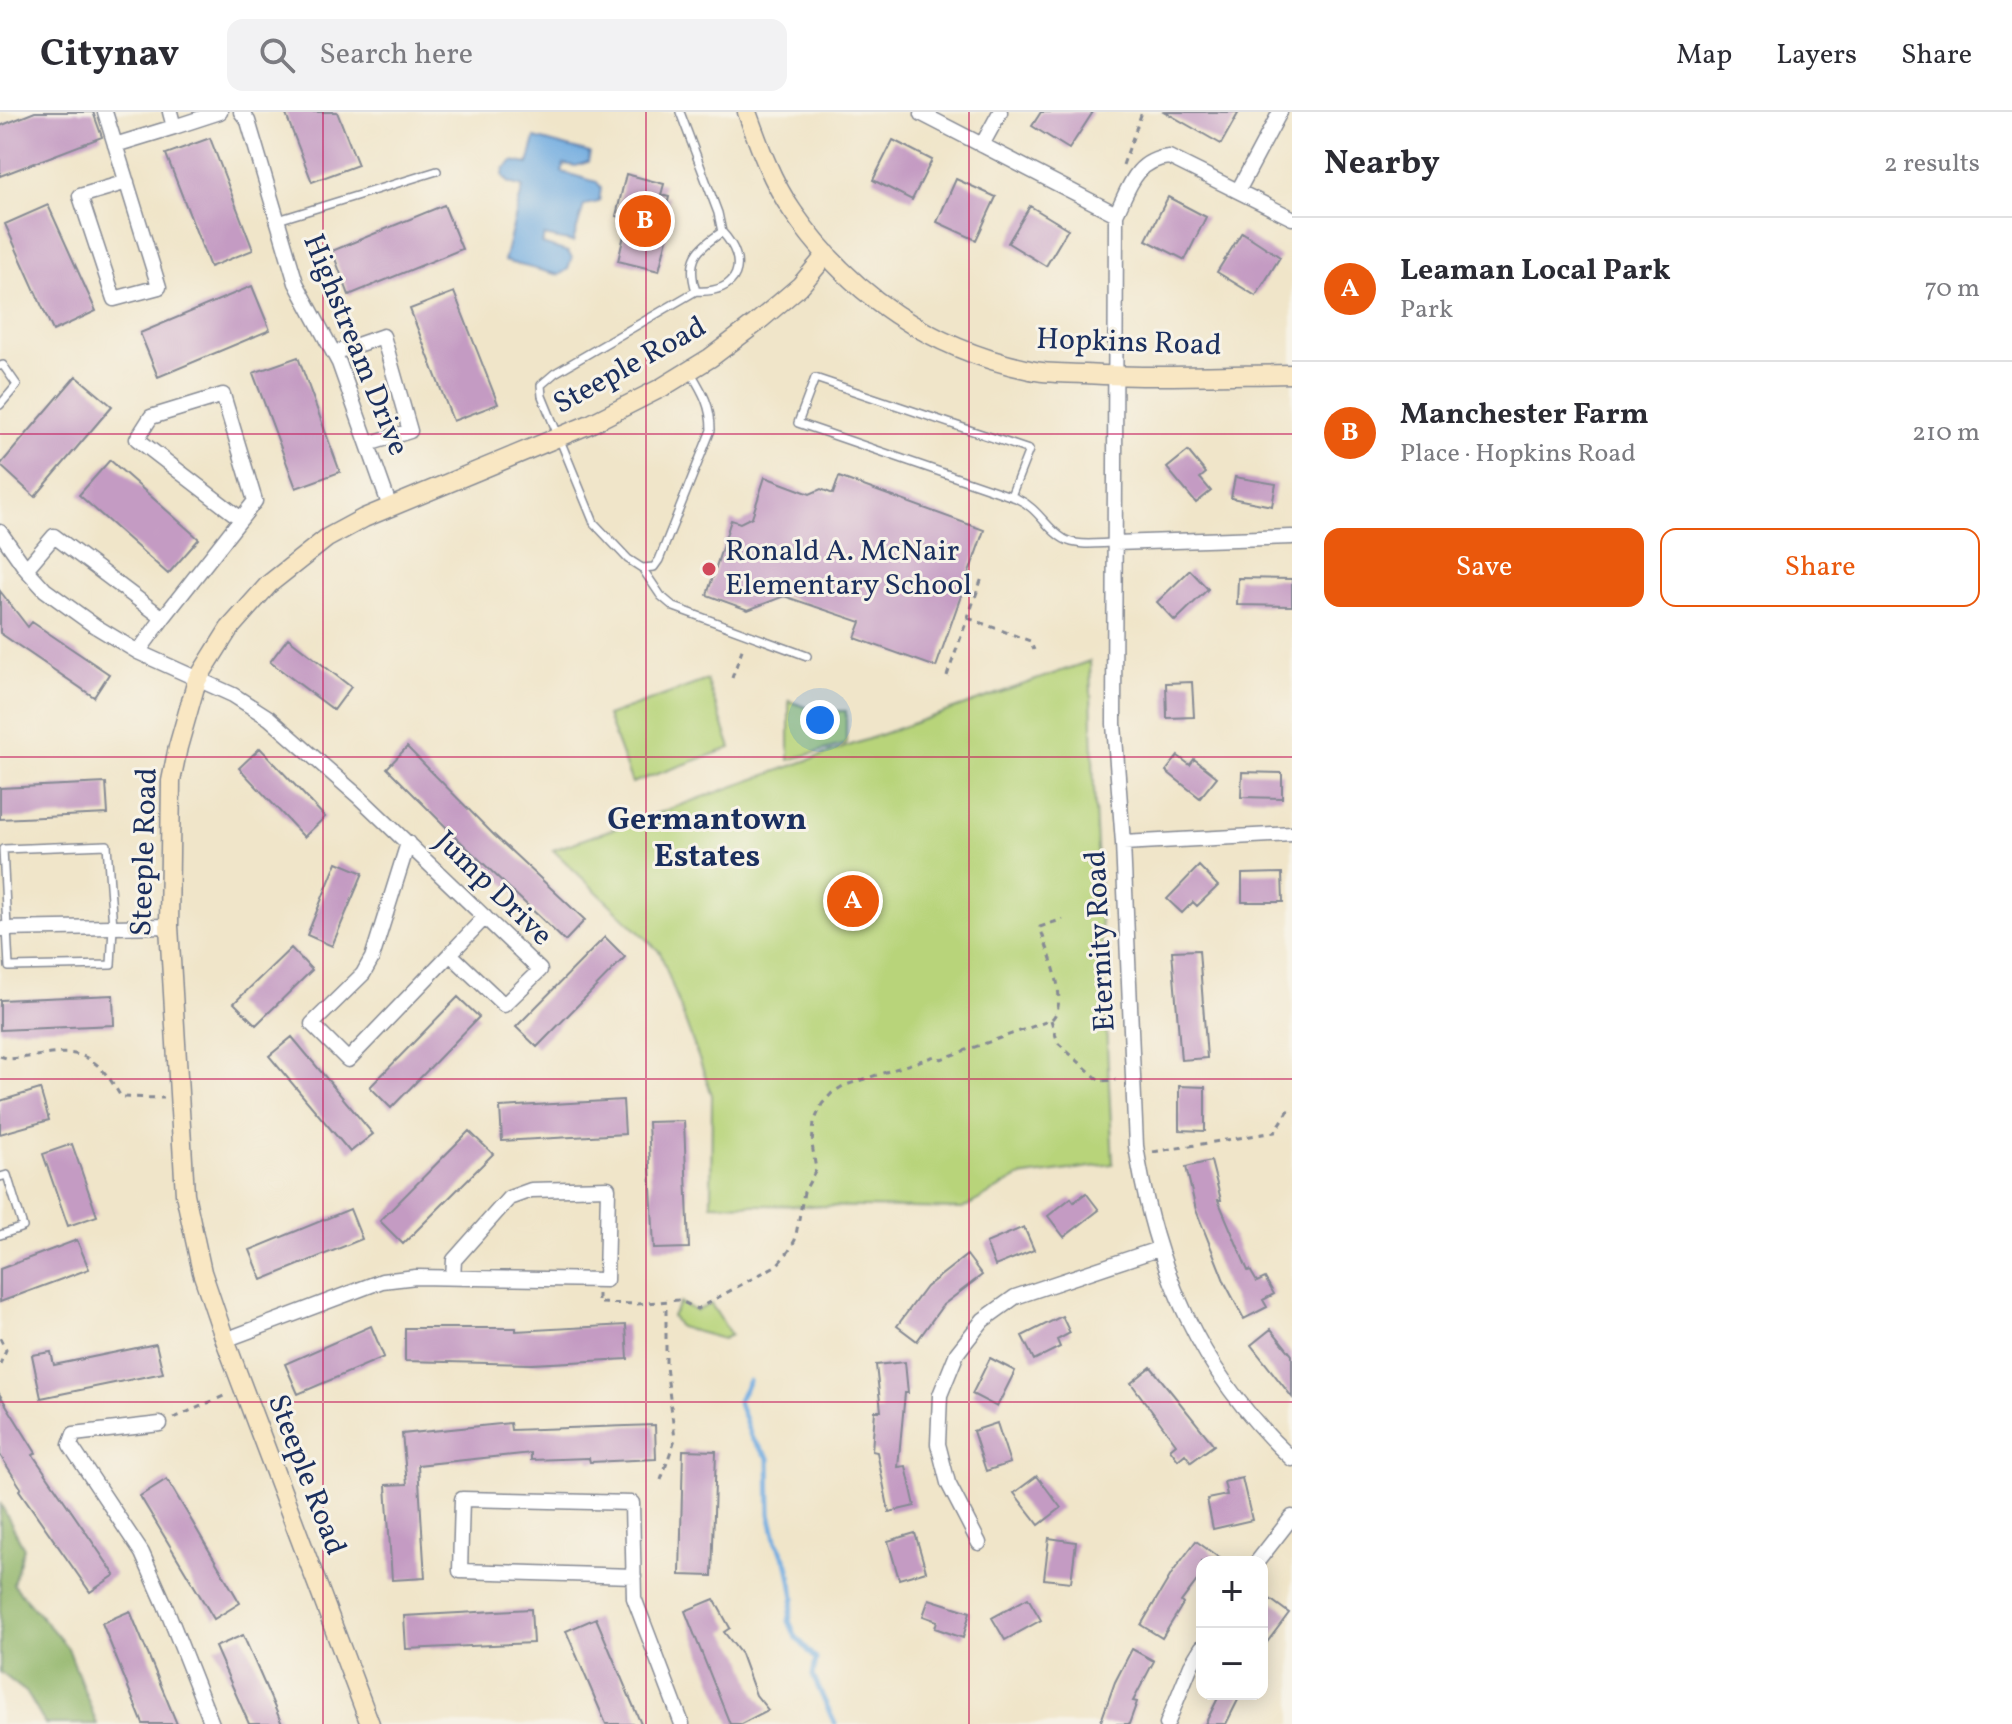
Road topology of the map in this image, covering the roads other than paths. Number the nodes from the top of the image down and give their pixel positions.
1 (105, 112) edge
2 (220, 112) edge
3 (241, 112) edge
4 (680, 112) edge
5 (747, 112) edge
6 (923, 112) edge
7 (1000, 112) edge
8 (1280, 112) edge
9 (172, 119) edge
10 (115, 145) junction
11 (982, 145) junction
12 (437, 171) dead end
13 (127, 182) junction
14 (1238, 191) junction
15 (1116, 214) junction
16 (1292, 218) edge
17 (278, 220) junction
18 (722, 232) junction
19 (827, 254) junction
20 (696, 291) junction
21 (334, 353) junction
22 (0, 366) edge
23 (690, 370) junction
24 (1292, 374) edge
25 (1116, 376) junction
26 (0, 405) edge
27 (560, 437) junction
28 (368, 444) junction
29 (1011, 496) junction
30 (390, 507) junction
31 (241, 519) junction
32 (0, 532) edge
33 (1292, 537) edge
34 (1115, 543) junction
35 (642, 568) junction
36 (26, 569) junction
37 (163, 618) junction
38 (138, 652) junction
39 (807, 656) dead end
40 (197, 680) junction
41 (1292, 834) edge
42 (408, 843) junction
43 (1123, 843) junction
44 (485, 917) junction
45 (169, 926) junction
46 (113, 927) junction
47 (3, 929) edge
48 (450, 954) junction
49 (0, 1177) edge
50 (0, 1235) edge
51 (1158, 1249) junction
52 (453, 1278) junction
53 (225, 1340) junction
54 (160, 1424) road end
55 (1292, 1459) edge
56 (1292, 1517) edge
57 (979, 1543) dead end
58 (1262, 1556) edge
59 (634, 1576) junction
60 (1196, 1657) edge
61 (212, 1724) edge
62 (370, 1724) edge
63 (682, 1724) edge
64 (1167, 1724) edge

1 - 10 street
2 - 9 street
3 - 17 street, Highstream Drive
4 - 18 lane
5 - 19 street, Hopkins Road
6 - 11 street
7 - 11 street
8 - 14 street
9 - 10 street
10 - 13 street
11 - 15 street
12 - 17 lane
13 - 13 street
14 - 15 street
14 - 16 street
15 - 25 street, Eternity Road
17 - 21 street, Highstream Drive
18 - 20 lane
18 - 20 lane
19 - 23 street, Steeple Road
19 - 25 street, Hopkins Road
20 - 27 lane
21 - 28 street, Highstream Drive
21 - 28 street
22 - 26 lane
23 - 27 street, Steeple Road
23 - 35 lane
24 - 25 street, Hopkins Road
25 - 34 street, Eternity Road
27 - 30 street, Steeple Road
27 - 35 lane
28 - 30 street, Highstream Drive
29 - 29 lane
29 - 34 lane
30 - 40 street, Steeple Road
31 - 31 street
31 - 37 street
32 - 36 street
33 - 34 street
34 - 43 street, Eternity Road
35 - 39 lane
36 - 37 street
36 - 38 street
37 - 38 street
38 - 40 street
40 - 42 street, Jump Drive
40 - 45 street, Steeple Road
41 - 43 street
42 - 44 street, Jump Drive
42 - 48 street, Jump Drive
43 - 51 street, Eternity Road
44 - 48 street
44 - 48 street, Jump Drive
45 - 46 street
45 - 53 street, Steeple Road
46 - 47 street
46 - 47 lane
46 - 47 lane
49 - 50 lane
51 - 55 street, Eternity Road
51 - 57 street
52 - 52 street
52 - 53 street
53 - 62 street, Steeple Road
54 - 61 street
56 - 58 street
59 - 59 street
59 - 63 street
60 - 64 street

